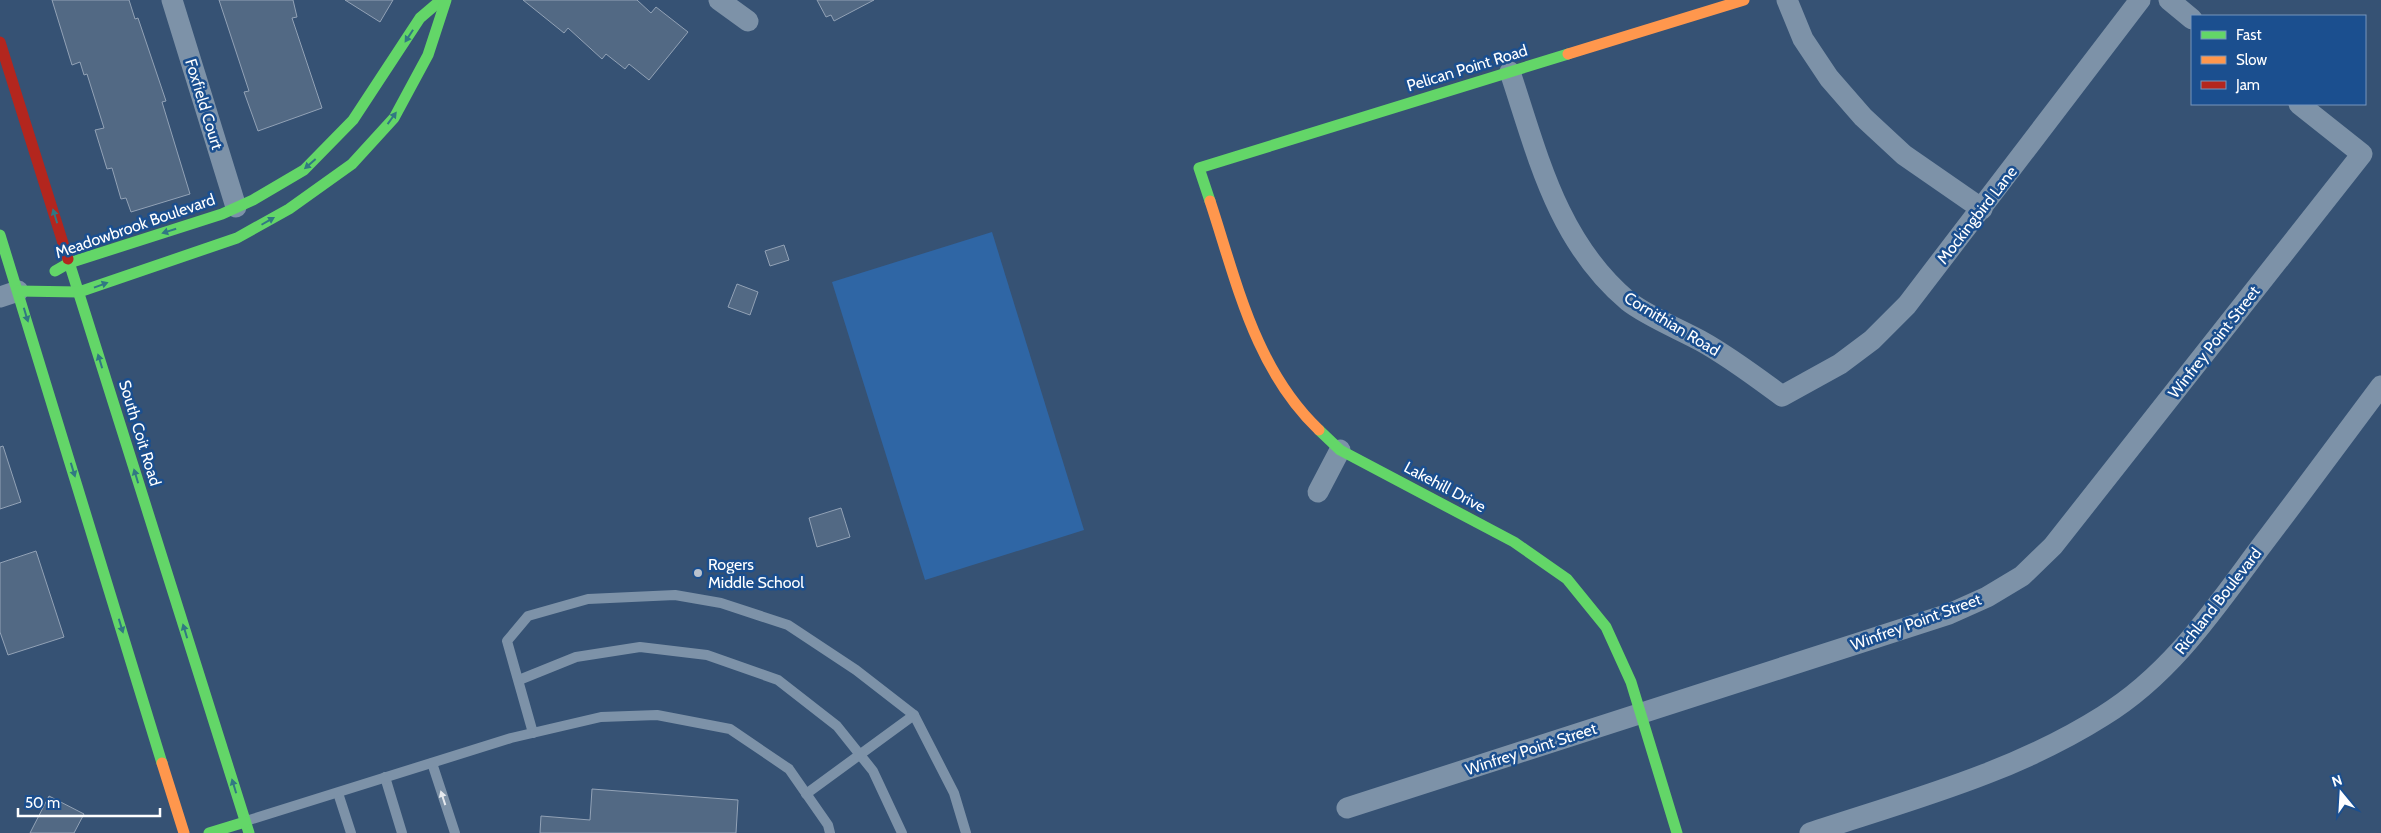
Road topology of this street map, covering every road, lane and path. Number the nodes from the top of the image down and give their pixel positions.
1 (172, 0) edge
2 (441, 0) edge
3 (446, 0) edge
4 (719, 0) edge
5 (1744, 0) edge
6 (1787, 0) edge
7 (2140, 0) edge
8 (2169, 0) edge
9 (2191, 18) edge
10 (748, 21) dead end
11 (0, 42) edge
12 (1510, 72) junction
13 (2300, 105) edge
14 (1199, 168) joint
15 (1982, 209) junction
16 (242, 220) junction
17 (0, 235) edge
18 (69, 263) junction
19 (24, 287) edge
20 (79, 292) junction
21 (2381, 386) edge
22 (1782, 396) joint
23 (1340, 450) junction
24 (1318, 492) dead end
25 (519, 680) junction
26 (1641, 714) junction
27 (914, 715) junction
28 (533, 733) junction
29 (861, 756) junction
30 (432, 763) junction
31 (385, 777) junction
32 (338, 792) junction
33 (806, 794) junction
34 (1347, 808) dead end
35 (247, 827) edge
36 (184, 833) edge
37 (209, 833) edge
38 (351, 833) edge
39 (402, 833) edge
40 (455, 833) edge
41 (830, 833) edge
42 (902, 833) edge
43 (966, 833) edge
44 (1677, 833) edge
45 (1810, 833) edge

1 - 16 street, Foxfield Court
2 -> 16 street, Meadowbrook Boulevard
16 -> 3 street, Meadowbrook Boulevard
4 - 10 street
5 - 12 street, Pelican Point Road
6 - 15 street
7 - 15 street, Mockingbird Lane
8 - 9 street
18 -> 11 street, South Coit Road
12 - 14 street, Pelican Point Road
12 - 22 street, Cornithian Road
13 - 26 street, Winfrey Point Street
14 - 23 street, Lakehill Drive
15 - 22 street, Mockingbird Lane
16 -> 18 street, Meadowbrook Boulevard
20 -> 16 street, Meadowbrook Boulevard
17 - 19 street
18 - 19 street, Meadowbrook Boulevard
18 - 20 street, South Coit Road
19 - 20 street, Meadowbrook Boulevard
19 -> 36 street
35 -> 20 street, South Coit Road
21 - 45 street, Richland Boulevard
23 - 24 street
23 - 26 street, Lakehill Drive
25 - 27 lane
25 - 28 lane
25 - 29 lane
26 - 34 street, Winfrey Point Street
26 - 44 street, Lakehill Drive
27 - 29 lane
27 - 43 lane
28 - 30 lane
28 - 33 lane
29 - 33 lane
29 - 42 lane
30 - 31 lane
40 -> 30 lane
31 - 32 lane
31 - 39 lane
32 - 35 lane
32 - 38 lane
33 - 41 lane
35 - 37 street

